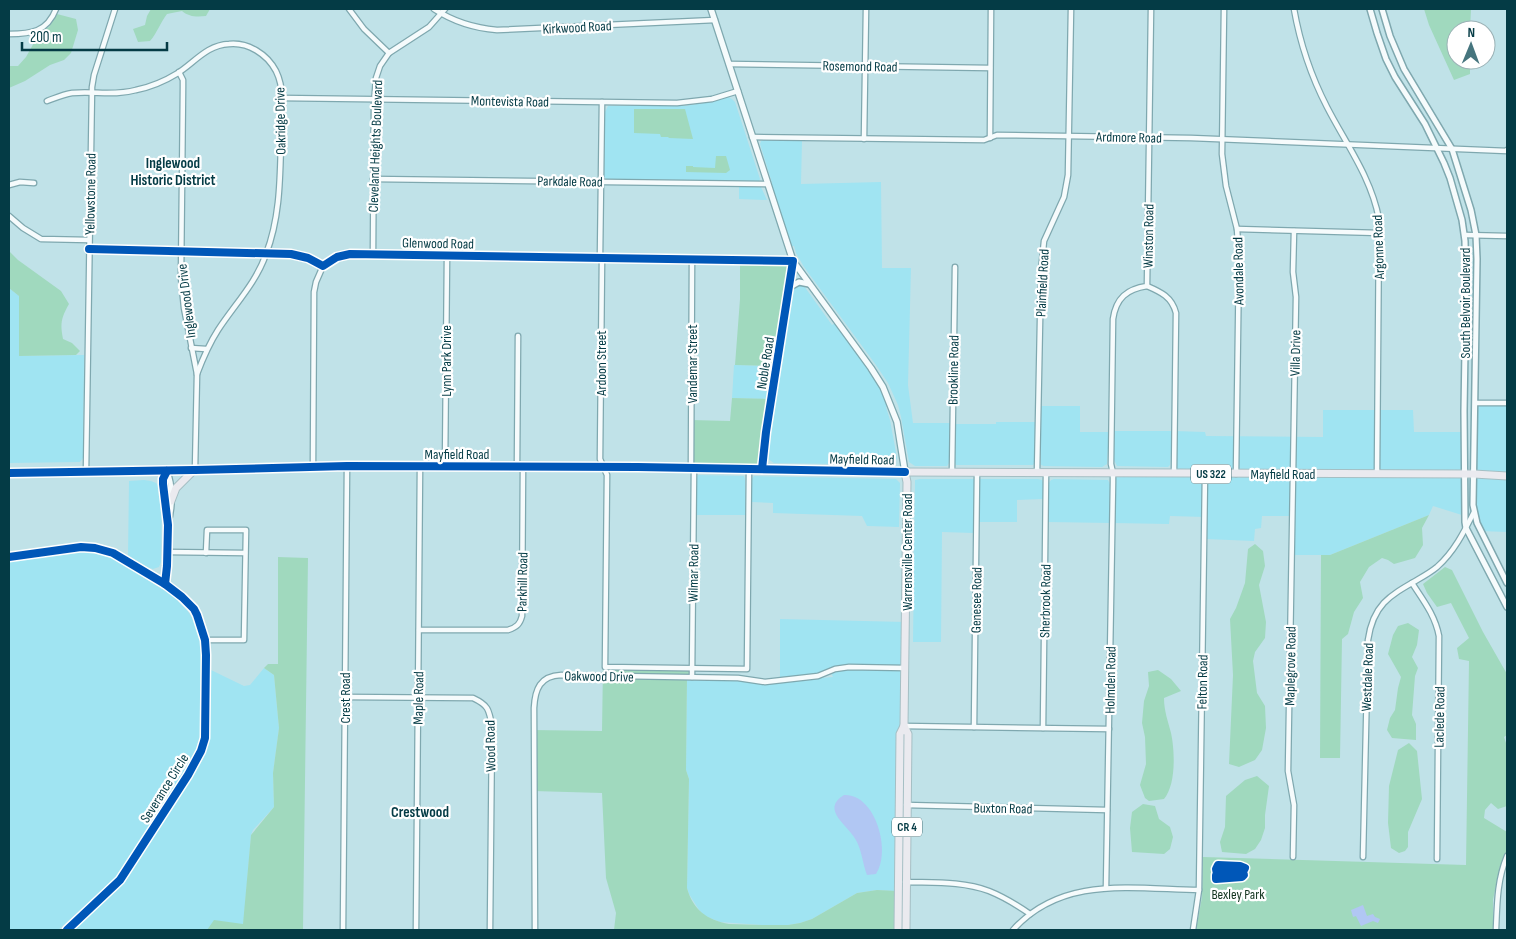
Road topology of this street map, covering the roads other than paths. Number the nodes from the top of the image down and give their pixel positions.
1 (56, 9) edge
2 (115, 9) edge
3 (349, 9) edge
4 (434, 9) edge
5 (711, 9) edge
6 (866, 9) edge
7 (991, 9) edge
8 (1071, 9) edge
9 (1150, 9) edge
10 (1224, 9) edge
11 (1294, 9) edge
12 (1370, 9) edge
13 (1382, 9) edge
14 (443, 11) edge
15 (715, 20) junction
16 (9, 34) edge
17 (389, 53) junction
18 (729, 64) junction
19 (865, 66) junction
20 (990, 68) junction
21 (180, 72) junction
22 (738, 91) junction
23 (91, 94) junction
24 (281, 98) junction
25 (374, 99) junction
26 (47, 101) dead end
27 (602, 102) junction
28 (1069, 136) junction
29 (752, 137) junction
30 (1149, 137) junction
31 (990, 138) junction
32 (864, 139) junction
33 (1222, 139) junction
34 (1348, 144) junction
35 (1438, 148) junction
36 (1452, 149) junction
37 (1507, 151) edge
38 (373, 179) junction
39 (601, 182) junction
40 (34, 183) dead end
41 (767, 184) junction
42 (9, 185) edge
43 (9, 216) edge
44 (1236, 230) junction
45 (1294, 232) junction
46 (1380, 233) junction
47 (1464, 235) junction
48 (1476, 235) junction
49 (1507, 236) edge
50 (89, 240) junction
51 (89, 249) junction
52 (180, 252) junction
53 (267, 253) junction
54 (373, 254) junction
55 (447, 256) junction
56 (601, 258) junction
57 (692, 259) junction
58 (793, 261) junction
59 (323, 266) junction
60 (955, 267) dead end
61 (809, 284) junction
62 (1147, 286) junction
63 (789, 287) junction
64 (518, 336) dead end
65 (191, 348) junction
66 (206, 349) junction
67 (197, 374) junction
68 (1476, 403) junction
69 (1507, 403) edge
70 (312, 466) junction
71 (346, 466) junction
72 (420, 466) junction
73 (446, 467) junction
74 (520, 467) junction
75 (604, 467) junction
76 (693, 468) junction
77 (748, 469) junction
78 (762, 469) junction
79 (195, 470) junction
80 (167, 471) junction
81 (86, 472) junction
82 (905, 472) junction
83 (952, 472) junction
84 (977, 472) junction
85 (9, 473) edge
86 (1037, 473) junction
87 (1046, 473) junction
88 (1113, 473) junction
89 (1174, 473) junction
90 (1205, 474) junction
91 (1236, 474) junction
92 (1293, 474) junction
93 (1377, 474) junction
94 (1465, 474) junction
95 (1474, 474) junction
96 (1507, 476) edge
97 (171, 501) junction
98 (1474, 512) junction
99 (168, 525) junction
100 (1466, 528) junction
101 (167, 552) junction
102 (206, 553) junction
103 (245, 553) junction
104 (9, 557) edge
105 (1412, 583) junction
106 (1507, 583) edge
107 (164, 584) junction
108 (1507, 607) edge
109 (419, 630) junction
110 (205, 640) junction
111 (692, 668) junction
112 (905, 668) junction
113 (692, 677) junction
114 (345, 697) junction
115 (418, 698) junction
116 (904, 726) junction
117 (974, 727) junction
118 (1043, 728) junction
119 (1109, 729) junction
120 (899, 805) junction
121 (908, 806) junction
122 (1107, 810) junction
123 (1507, 856) edge
124 (1293, 857) dead end
125 (1363, 858) dead end
126 (1437, 859) dead end
127 (903, 882) junction
128 (1106, 888) junction
129 (1199, 890) junction
130 (1030, 914) junction
131 (67, 930) edge
132 (343, 930) edge
133 (416, 930) edge
134 (490, 930) edge
135 (535, 930) edge
136 (898, 930) edge
137 (906, 930) edge
138 (1013, 930) edge
139 (1193, 930) edge
140 (1496, 930) edge

1 - 16 street
2 - 23 street, Yellowstone Road
3 - 17 street
4 - 14 street, Kirkwood Road
5 - 15 main road, Noble Road
6 - 19 street
7 - 20 street
8 - 28 street, Plainfield Road
9 - 30 street, Winston Road
10 - 33 street, Avondale Road
11 - 34 street, Argonne Road
12 - 35 street, South Belvoir Boulevard
13 - 36 street, South Belvoir Boulevard
14 - 15 street, Kirkwood Road
14 - 17 street, Cleveland Heights Boulevard
15 - 18 main road, Noble Road
17 - 25 street, Cleveland Heights Boulevard
18 - 19 street, Rosemond Road
18 - 22 main road, Noble Road
19 - 20 street, Rosemond Road
19 - 32 street
20 - 31 street
21 - 23 street, Oakridge Drive
21 - 24 street, Oakridge Drive
21 - 52 street, Inglewood Drive
22 - 27 street, Montevista Road
22 - 29 main road, Noble Road
23 - 26 street, Oakridge Drive
23 - 50 street, Yellowstone Road
24 - 25 street, Montevista Road
24 - 53 street, Oakridge Drive
25 - 27 street, Montevista Road
25 - 38 street, Cleveland Heights Boulevard
27 - 39 street, Ardoon Street
28 - 30 street, Ardmore Road
28 - 31 street, Ardmore Road
28 - 86 street, Plainfield Road
29 - 32 street, Ardmore Road
29 - 41 main road, Noble Road
30 - 33 street, Ardmore Road
30 - 62 street, Winston Road
31 - 32 street, Ardmore Road
33 - 34 street, Ardmore Road
33 - 44 street, Avondale Road
34 - 35 street, Ardmore Road
34 - 46 street, Argonne Road
35 - 36 street, Ardmore Road
35 - 47 street, South Belvoir Boulevard
36 - 37 street, Ardmore Road
36 - 48 street, South Belvoir Boulevard
38 - 39 street, Parkdale Road
38 - 54 street, Cleveland Heights Boulevard
39 - 41 street, Parkdale Road
39 - 56 street, Ardoon Street
40 - 42 street
41 - 58 main road, Noble Road
43 - 50 street
44 - 45 street
44 - 91 street, Avondale Road
45 - 46 street
45 - 92 street, Villa Drive
46 - 93 street, Argonne Road
47 - 48 street
47 - 94 street, South Belvoir Boulevard
48 - 49 street
48 - 68 street, South Belvoir Boulevard
50 - 51 street, Yellowstone Road
51 - 52 street
51 - 81 street, Yellowstone Road
52 - 53 street
52 - 65 street, Inglewood Drive
53 - 59 street
53 - 66 street, Oakridge Drive
54 - 55 street, Glenwood Road
54 - 59 street, Glenwood Road
55 - 56 street, Glenwood Road
55 - 73 street, Lynn Park Drive
56 - 57 street, Glenwood Road
56 - 75 street, Ardoon Street
57 - 58 street, Glenwood Road
57 - 76 street, Vandemar Street
58 - 61 main road, Warrensville Center Road
58 - 63 street, Noble Road
59 - 70 street
60 - 83 street, Brookline Road
61 - 63 street
61 - 82 main road, Warrensville Center Road
62 - 88 street, Winston Road
62 - 89 street
63 - 78 street, Noble Road
64 - 74 street
65 - 66 street
65 - 67 street, Inglewood Drive
66 - 67 street, Oakridge Drive
67 - 79 street, Inglewood Drive
68 - 69 street
68 - 95 street, South Belvoir Boulevard
70 - 71 main road, Mayfield Road / US 322
70 - 79 main road, Mayfield Road / US 322
71 - 72 main road, Mayfield Road / US 322
71 - 114 street, Crest Road
72 - 73 main road, Mayfield Road / US 322
72 - 109 street, Maple Road
73 - 74 main road, Mayfield Road / US 322
74 - 75 main road, Mayfield Road / US 322
74 - 109 street, Parkhill Road
75 - 76 main road, Mayfield Road / US 322
75 - 111 street, Ardoon Street
76 - 77 main road, Mayfield Road / US 322
76 - 111 street, Wilmar Road
77 - 78 main road, Mayfield Road / US 322
77 - 111 street
78 - 82 main road, Mayfield Road / US 322
79 - 80 main road, Mayfield Road / US 322
79 - 97 main road
80 - 81 main road, Mayfield Road / US 322
80 - 97 street
80 - 99 street
81 - 85 main road, Mayfield Road / US 322
82 - 83 main road, Mayfield Road / US 322
82 - 112 main road, Warrensville Center Road / CR 4
83 - 84 main road, Mayfield Road / US 322
84 - 86 main road, Mayfield Road / US 322
84 - 117 street, Genesee Road
86 - 87 main road, Mayfield Road / US 322
87 - 88 main road, Mayfield Road / US 322
87 - 118 street, Sherbrook Road
88 - 89 main road, Mayfield Road / US 322
88 - 119 street, Holmden Road
89 - 90 main road, Mayfield Road / US 322
90 - 91 main road, Mayfield Road / US 322
90 - 129 street, Felton Road
91 - 92 main road, Mayfield Road / US 322
92 - 93 main road, Mayfield Road / US 322
92 - 124 street, Maplegrove Road
93 - 94 main road, Mayfield Road / US 322
94 - 95 main road, Mayfield Road / US 322
94 - 100 street, South Belvoir Boulevard
95 - 96 main road, Mayfield Road / US 322
95 - 98 street, South Belvoir Boulevard
97 - 99 street
98 - 100 street, Westdale Road
98 - 106 street, South Belvoir Boulevard
99 - 101 street
100 - 105 street, Westdale Road
100 - 108 street, South Belvoir Boulevard
101 - 102 street
101 - 107 street
102 - 103 street
102 - 103 street
103 - 110 street
104 - 107 street, Severance Circle
105 - 125 street, Westdale Road
105 - 126 street, Laclede Road
107 - 110 street, Severance Circle
109 - 115 street, Maple Road
110 - 131 street, Severance Circle
111 - 113 street, Wilmar Road
112 - 113 street, Oakwood Drive
112 - 116 main road, Warrensville Center Road / CR 4
113 - 135 street, Oakwood Drive
114 - 115 street, Wood Road
114 - 132 street, Crest Road
115 - 133 street, Maple Road
115 - 134 street, Wood Road
116 - 117 street
116 - 120 main road, Warrensville Center Road / CR 4
116 - 121 main road, Warrensville Center Road / CR 4
117 - 118 street
118 - 119 street
119 - 122 street, Holmden Road
120 - 121 street, Buxton Road
120 - 127 main road, Warrensville Center Road / CR 4
121 - 122 street, Buxton Road
121 - 127 main road, Warrensville Center Road / CR 4
122 - 128 street, Holmden Road
123 - 140 street
127 - 130 street
127 - 136 main road, Warrensville Center Road / CR 4
127 - 137 main road, Warrensville Center Road / CR 4
128 - 129 street
128 - 130 street
129 - 139 street, Felton Road
130 - 138 street

